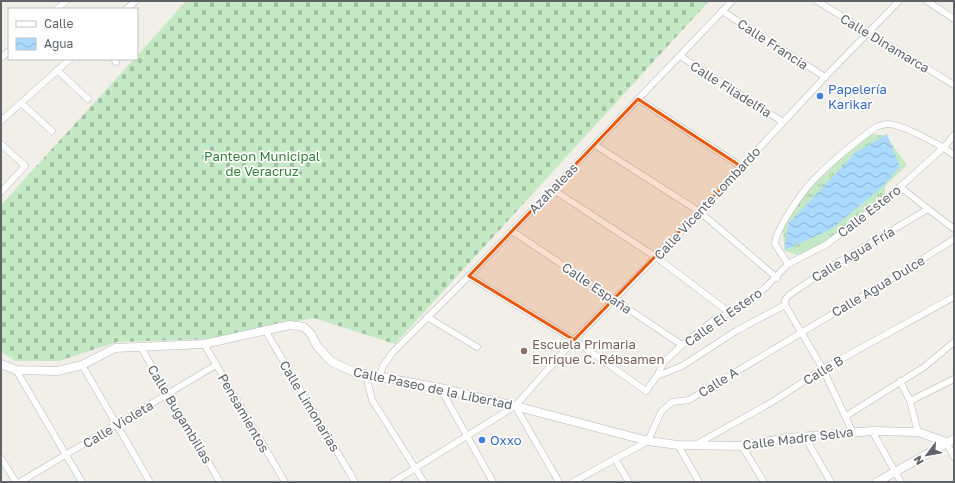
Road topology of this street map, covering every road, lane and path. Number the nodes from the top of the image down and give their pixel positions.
1 (66, 1) edge
2 (136, 1) edge
3 (732, 1) edge
4 (817, 1) edge
5 (899, 1) edge
6 (927, 1) edge
7 (58, 8) edge
8 (127, 8) edge
9 (722, 11) junction
10 (954, 19) edge
11 (868, 33) junction
12 (680, 56) junction
13 (69, 60) edge
14 (57, 70) junction
15 (825, 77) junction
16 (954, 85) edge
17 (88, 99) dead end
18 (638, 99) junction
19 (21, 103) junction
20 (1, 121) edge
21 (783, 122) junction
22 (52, 130) dead end
23 (954, 135) edge
24 (1, 144) edge
25 (595, 145) junction
26 (944, 147) junction
27 (954, 155) edge
28 (742, 167) junction
29 (900, 186) junction
30 (552, 189) junction
31 (1, 192) edge
32 (928, 209) junction
33 (700, 212) junction
34 (954, 229) edge
35 (512, 232) junction
36 (954, 239) edge
37 (656, 257) junction
38 (788, 264) junction
39 (469, 276) junction
40 (777, 278) junction
41 (954, 298) edge
42 (615, 300) junction
43 (785, 305) junction
44 (730, 313) junction
45 (427, 317) junction
46 (266, 330) junction
47 (802, 333) junction
48 (574, 340) junction
49 (954, 342) edge
50 (204, 344) junction
51 (682, 345) junction
52 (140, 346) junction
53 (477, 347) dead end
54 (1, 364) edge
55 (82, 365) junction
56 (216, 365) junction
57 (16, 370) junction
58 (823, 370) junction
59 (366, 375) junction
60 (657, 376) junction
61 (379, 378) junction
62 (954, 379) edge
63 (900, 381) junction
64 (440, 388) junction
65 (168, 394) junction
66 (910, 401) junction
67 (515, 406) junction
68 (846, 416) junction
69 (116, 425) junction
70 (852, 431) junction
71 (872, 431) junction
72 (918, 432) junction
73 (467, 436) junction
74 (804, 436) junction
75 (954, 439) edge
76 (648, 441) junction
77 (946, 442) junction
78 (694, 445) junction
79 (678, 446) junction
80 (742, 446) junction
81 (66, 454) junction
82 (954, 457) edge
83 (1, 458) edge
84 (616, 459) junction
85 (416, 468) junction
86 (895, 472) junction
87 (16, 482) edge
88 (20, 482) edge
89 (82, 482) edge
90 (150, 482) edge
91 (220, 482) edge
92 (285, 482) edge
93 (355, 482) edge
94 (393, 482) edge
95 (424, 482) edge
96 (493, 482) edge
97 (559, 482) edge
98 (573, 482) edge
99 (629, 482) edge
100 (699, 482) edge
101 (764, 482) edge
102 (831, 482) edge
103 (877, 482) edge
104 (901, 482) edge

1 - 7 street
2 - 8 street
3 - 9 street, Azahaleas
4 - 11 street, Calle Dinamarca
5 - 11 street, Calle Vicente Lombardo
6 - 10 street
9 - 12 street, Azahaleas
9 - 15 street, Calle Francia
11 - 15 street, Calle Vicente Lombardo
11 - 16 street, Calle Dinamarca
12 - 18 street, Azahaleas
12 - 21 street, Calle Filadelfia
13 - 14 street
14 - 17 street
14 - 19 street
15 - 21 street, Calle Vicente Lombardo
18 - 25 street, Azahaleas
18 - 28 street
19 - 20 street
19 - 22 street
21 - 28 street, Calle Vicente Lombardo
23 - 26 street, Calle Estero
24 - 31 street
25 - 30 street, Azahaleas
25 - 33 street
26 - 27 street
26 - 29 street, Calle Estero
26 - 38 street
28 - 33 street, Calle Vicente Lombardo
29 - 32 street
29 - 38 street, Calle Estero
30 - 35 street, Azahaleas
30 - 37 street
32 - 34 street
32 - 43 street, Calle Agua Fría
33 - 37 street, Calle Vicente Lombardo
33 - 40 street
35 - 39 street, Azahaleas
35 - 42 street, Calle España
36 - 47 street, Calle Agua Dulce
37 - 42 street, Calle Vicente Lombardo
37 - 44 street
38 - 40 street, Calle Estero
39 - 45 street, Azahaleas
39 - 48 street
40 - 44 street, Calle El Estero
41 - 58 street, Calle B
42 - 48 street, Calle Vicente Lombardo
42 - 51 street, Calle España
43 - 47 street
43 - 60 street
44 - 51 street, Calle El Estero
45 - 53 street
45 - 61 street, Azahaleas
46 - 50 street, Calle Paseo de la Libertad
46 - 59 street, Calle Paseo de la Libertad
46 - 93 street, Calle Limonarias
47 - 58 street
47 - 76 street, Calle A
48 - 60 street, Calle El Estero
48 - 67 street, Calle Vicente Lombardo
49 - 63 street
50 - 52 street, Calle Paseo de la Libertad
50 - 56 street, Pensamientos
51 - 60 street, Calle El Estero
52 - 55 street, Calle Paseo de la Libertad
52 - 65 street, Calle Bugambilias
54 - 57 street, Calle Paseo de la Libertad
55 - 57 street, Calle Paseo de la Libertad
55 - 69 street
56 - 65 street, Calle Violeta
56 - 92 street, Pensamientos
57 - 81 street
58 - 68 street
58 - 78 street, Calle B
59 - 61 street, Calle Paseo de la Libertad
59 - 85 street
61 - 64 street, Calle Paseo de la Libertad
62 - 66 street
63 - 66 street
63 - 68 street
64 - 67 street, Calle Paseo de la Libertad
64 - 73 street
65 - 69 street, Calle Violeta
65 - 91 street, Calle Bugambilias
66 - 72 street
67 - 73 street, Calle Vicente Lombardo
67 - 76 street, Calle Paseo de la Libertad
67 - 97 street
68 - 70 street
69 - 81 street, Calle Violeta
69 - 90 street
70 - 71 street, Calle Madre Selva
70 - 74 street, Calle Madre Selva
71 - 72 street, Calle Madre Selva
71 - 86 street
72 - 77 street, Calle Madre Selva
73 - 85 street, Calle Vicente Lombardo
73 - 96 street
74 - 80 street, Calle Madre Selva
74 - 102 street
75 - 77 street
76 - 79 street, Calle Madre Selva
76 - 84 street
77 - 82 street
77 - 86 street
78 - 79 street, Calle Madre Selva
78 - 80 street, Calle Madre Selva
79 - 100 street
80 - 101 street
81 - 88 street, Calle Violeta
81 - 89 street
83 - 87 street
84 - 98 street
84 - 99 street
85 - 94 street, Calle Vicente Lombardo
85 - 95 street
86 - 103 street
86 - 104 street

